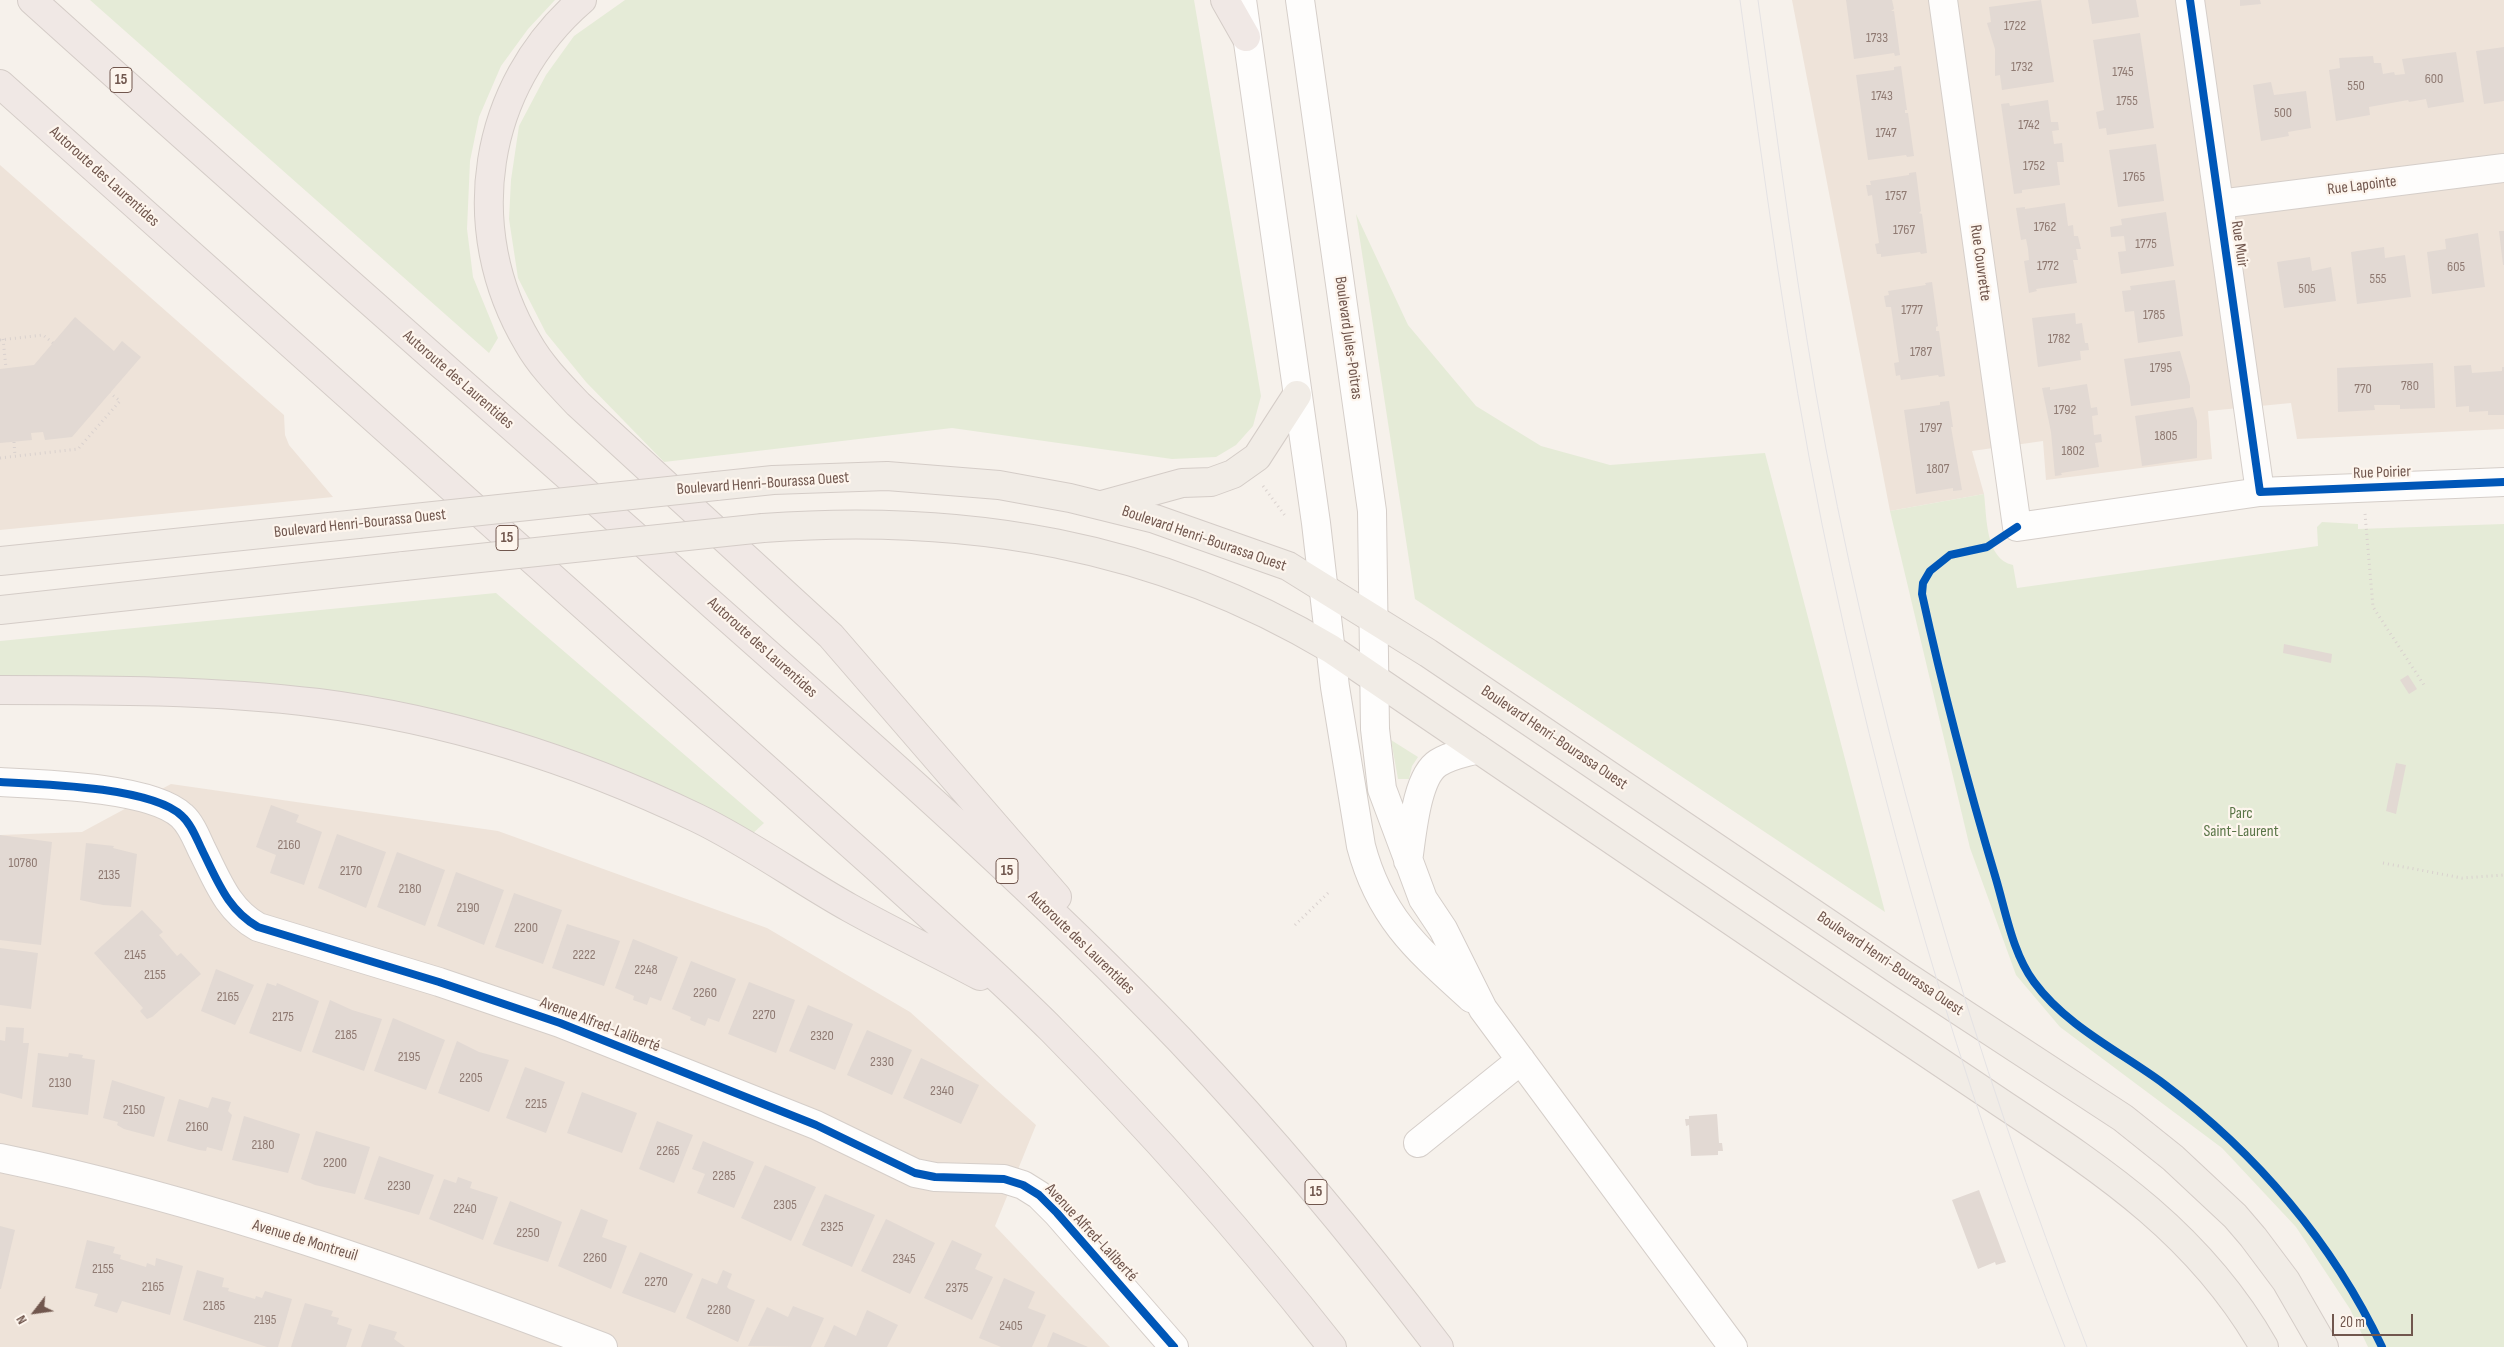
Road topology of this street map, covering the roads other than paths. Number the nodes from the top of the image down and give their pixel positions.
1 (32, 0) edge
2 (582, 0) edge
3 (1225, 0) edge
4 (1242, 0) edge
5 (1300, 0) edge
6 (1943, 0) edge
7 (2190, 0) edge
8 (1246, 37) junction
9 (0, 84) edge
10 (2504, 168) edge
11 (2219, 204) junction
12 (1296, 395) junction
13 (2504, 482) edge
14 (2260, 492) junction
15 (1101, 505) junction
16 (2018, 527) joint
17 (0, 561) edge
18 (1324, 586) junction
19 (0, 610) edge
20 (1374, 618) junction
21 (1332, 649) junction
22 (1374, 678) junction
23 (0, 690) edge
24 (1478, 749) junction
25 (0, 782) edge
26 (1407, 863) junction
27 (1012, 992) junction
28 (1483, 1009) junction
29 (1185, 1046) junction
30 (1522, 1060) junction
31 (1418, 1143) dead end
32 (0, 1158) edge
33 (603, 1347) edge
34 (1174, 1347) edge
35 (1332, 1347) edge
36 (1439, 1347) edge
37 (1733, 1347) edge
38 (2264, 1347) edge
39 (2324, 1347) edge

1 - 29 highway, Autoroute des Laurentides / 15
2 - 29 highway
3 - 8 highway
4 - 8 street
5 - 20 street, Boulevard Jules-Poitras
6 - 16 street, Rue Couvrette
7 - 11 street, Rue Muir
8 - 12 street
9 - 27 highway, Autoroute des Laurentides / 15
10 - 11 street, Rue Lapointe
11 - 14 street, Rue Muir
12 - 15 main road
12 - 18 street
13 - 14 street, Rue Poirier
14 - 16 street, Rue Poirier
15 - 17 main road, Boulevard Henri-Bourassa Ouest, bridge
15 - 18 main road, Boulevard Henri-Bourassa Ouest
18 - 20 main road, Boulevard Henri-Bourassa Ouest
18 - 21 street
19 - 21 main road, bridge
20 - 22 street, Boulevard Jules-Poitras
20 - 39 main road, Boulevard Henri-Bourassa Ouest
21 - 22 main road
21 - 28 street
22 - 24 main road
22 - 26 street, Boulevard Jules-Poitras
23 - 27 highway
24 - 26 street
24 - 38 main road
25 - 34 street, Avenue Alfred-Laliberté
26 - 28 street, Boulevard Jules-Poitras
27 - 35 highway, Autoroute des Laurentides / 15
28 - 30 street
29 - 36 highway, Autoroute des Laurentides / 15
30 - 31 street
30 - 37 street
32 - 33 street, Avenue de Montreuil

